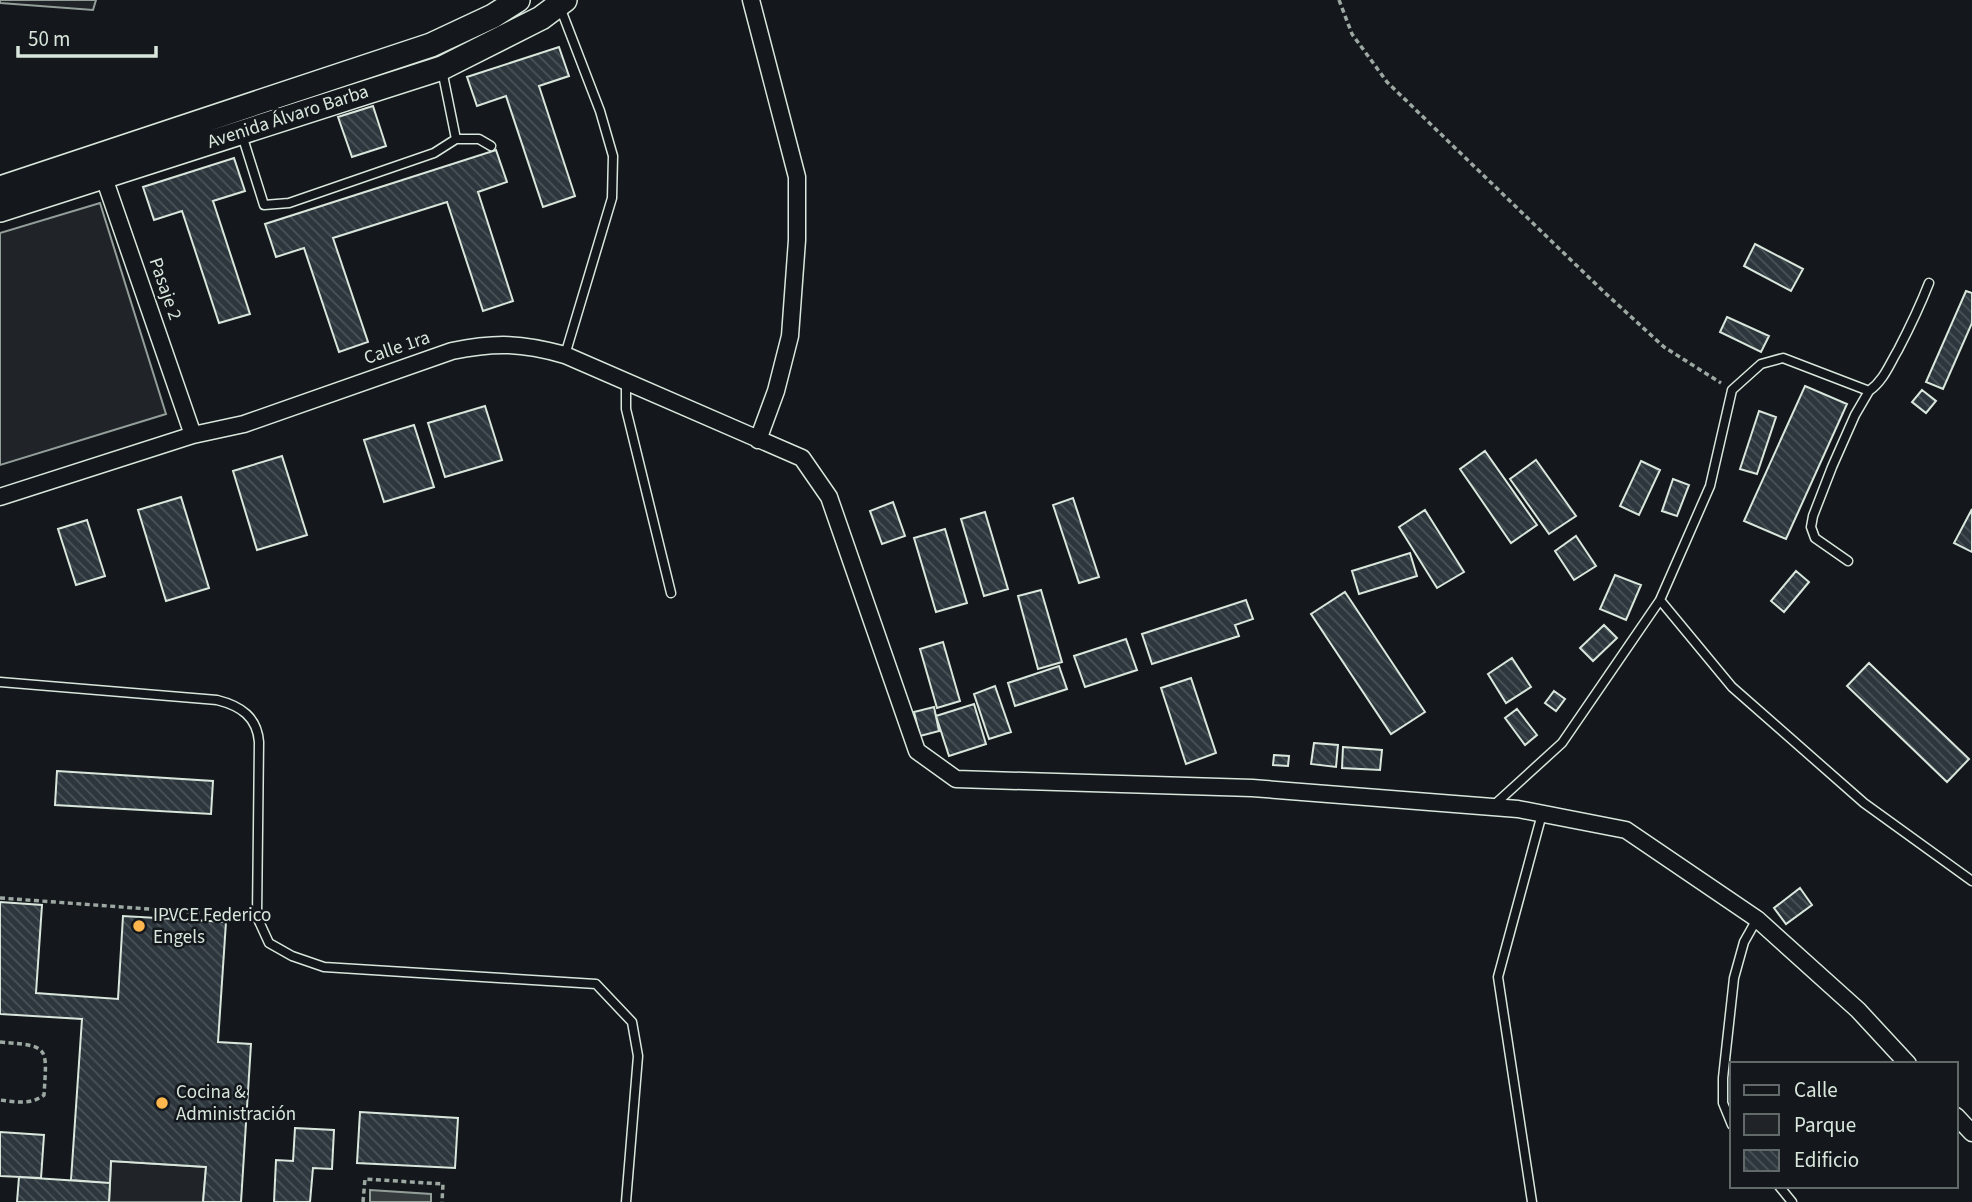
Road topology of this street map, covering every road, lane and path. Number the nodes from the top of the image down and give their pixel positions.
1 (518, 0) edge
2 (751, 0) edge
3 (1339, 0) edge
4 (562, 3) edge
5 (442, 68) junction
6 (241, 133) junction
7 (456, 139) junction
8 (491, 146) dead end
9 (100, 167) junction
10 (0, 188) edge
11 (0, 210) edge
12 (1929, 283) dead end
13 (565, 355) junction
14 (626, 382) junction
15 (1732, 390) junction
16 (1869, 390) junction
17 (193, 435) junction
18 (758, 440) junction
19 (0, 497) edge
20 (1848, 561) dead end
21 (671, 593) dead end
22 (1660, 600) junction
23 (0, 682) edge
24 (1492, 807) junction
25 (1542, 814) junction
26 (1972, 881) edge
27 (0, 898) edge
28 (257, 917) junction
29 (1757, 919) junction
30 (0, 1042) edge
31 (1906, 1062) edge
32 (0, 1100) edge
33 (1958, 1117) edge
34 (1730, 1120) edge
35 (1972, 1133) edge
36 (1781, 1188) edge
37 (363, 1202) edge
38 (442, 1202) edge
39 (626, 1202) edge
40 (1532, 1202) edge
41 (1792, 1202) edge

1 - 9 main road, Avenida Álvaro Barba
2 - 18 street
3 - 15 path
4 - 5 main road, Avenida Álvaro Barba
4 - 13 lane
5 - 6 main road, Avenida Álvaro Barba
5 - 7 lane
6 - 7 lane
6 - 9 main road, Avenida Álvaro Barba
7 - 8 lane
9 - 10 main road, Avenida Álvaro Barba
9 - 11 main road, Avenida Álvaro Barba
9 - 17 street, Pasaje 2
12 - 16 lane
13 - 14 street, Calle 1ra
13 - 17 street, Calle 1ra
14 - 18 street, Calle 1ra
14 - 21 lane
15 - 16 lane
15 - 22 lane
16 - 20 lane
17 - 19 street, Calle 1ra
18 - 24 street, Calle 1ra
22 - 24 lane
22 - 26 lane
23 - 28 lane
24 - 25 street
25 - 29 street
25 - 40 lane
27 - 28 path
28 - 39 lane
29 - 31 street
29 - 34 lane
30 - 32 path
33 - 35 street
36 - 41 lane
37 - 38 path

